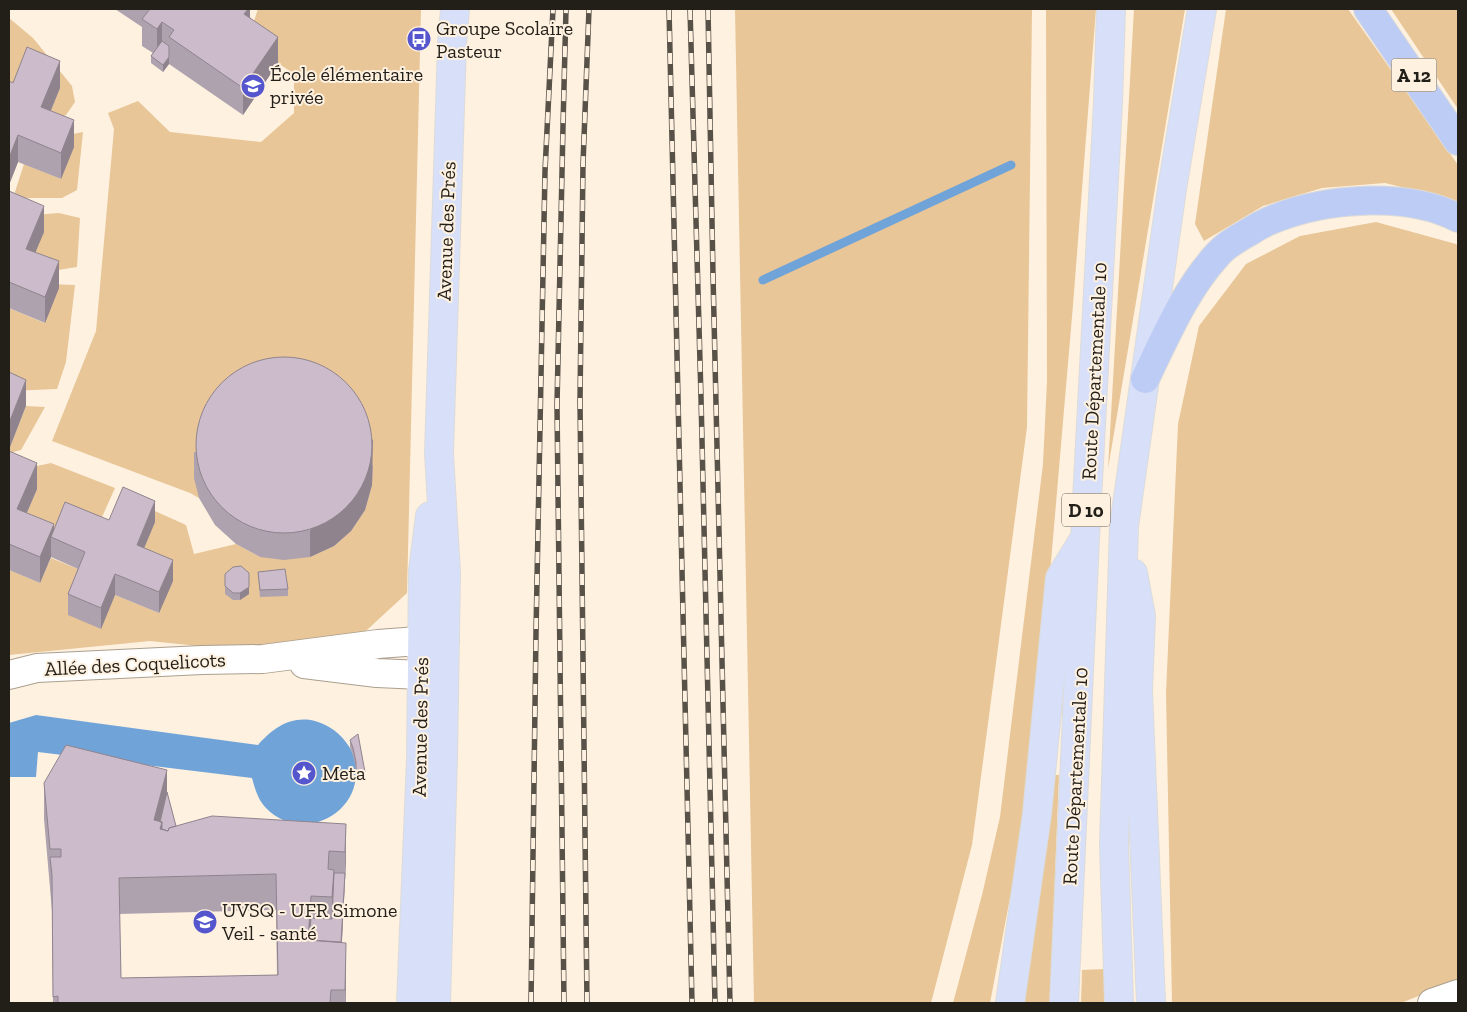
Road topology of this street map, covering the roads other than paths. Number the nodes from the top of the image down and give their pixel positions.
1 (455, 9) edge
2 (1111, 9) edge
3 (1202, 9) edge
4 (1368, 9) edge
5 (1458, 141) edge
6 (1458, 218) edge
7 (1145, 379) junction
8 (1124, 526) junction
9 (1085, 538) junction
10 (434, 639) junction
11 (263, 659) junction
12 (9, 675) edge
13 (433, 676) junction
14 (1458, 994) edge
15 (412, 1003) edge
16 (436, 1003) edge
17 (1010, 1003) edge
18 (1064, 1003) edge
19 (1119, 1003) edge
20 (1151, 1003) edge
21 (1432, 1003) edge

1 - 10 main road, Avenue des Prés
2 - 9 main road, Route Départementale 10 / D 10
3 - 7 main road, D 10
4 - 5 highway, A 12
6 - 7 highway
7 - 8 main road, D 10
8 - 19 main road, D 10
8 - 20 main road, D 10
9 - 17 main road, D 10
9 - 18 main road, Route Départementale 10 / D 10
10 - 11 street
10 - 13 main road, Avenue des Prés
11 - 12 street, Allée des Coquelicots
11 - 13 street
13 - 15 main road, Avenue des Prés
13 - 16 main road, Avenue des Prés
14 - 21 street

